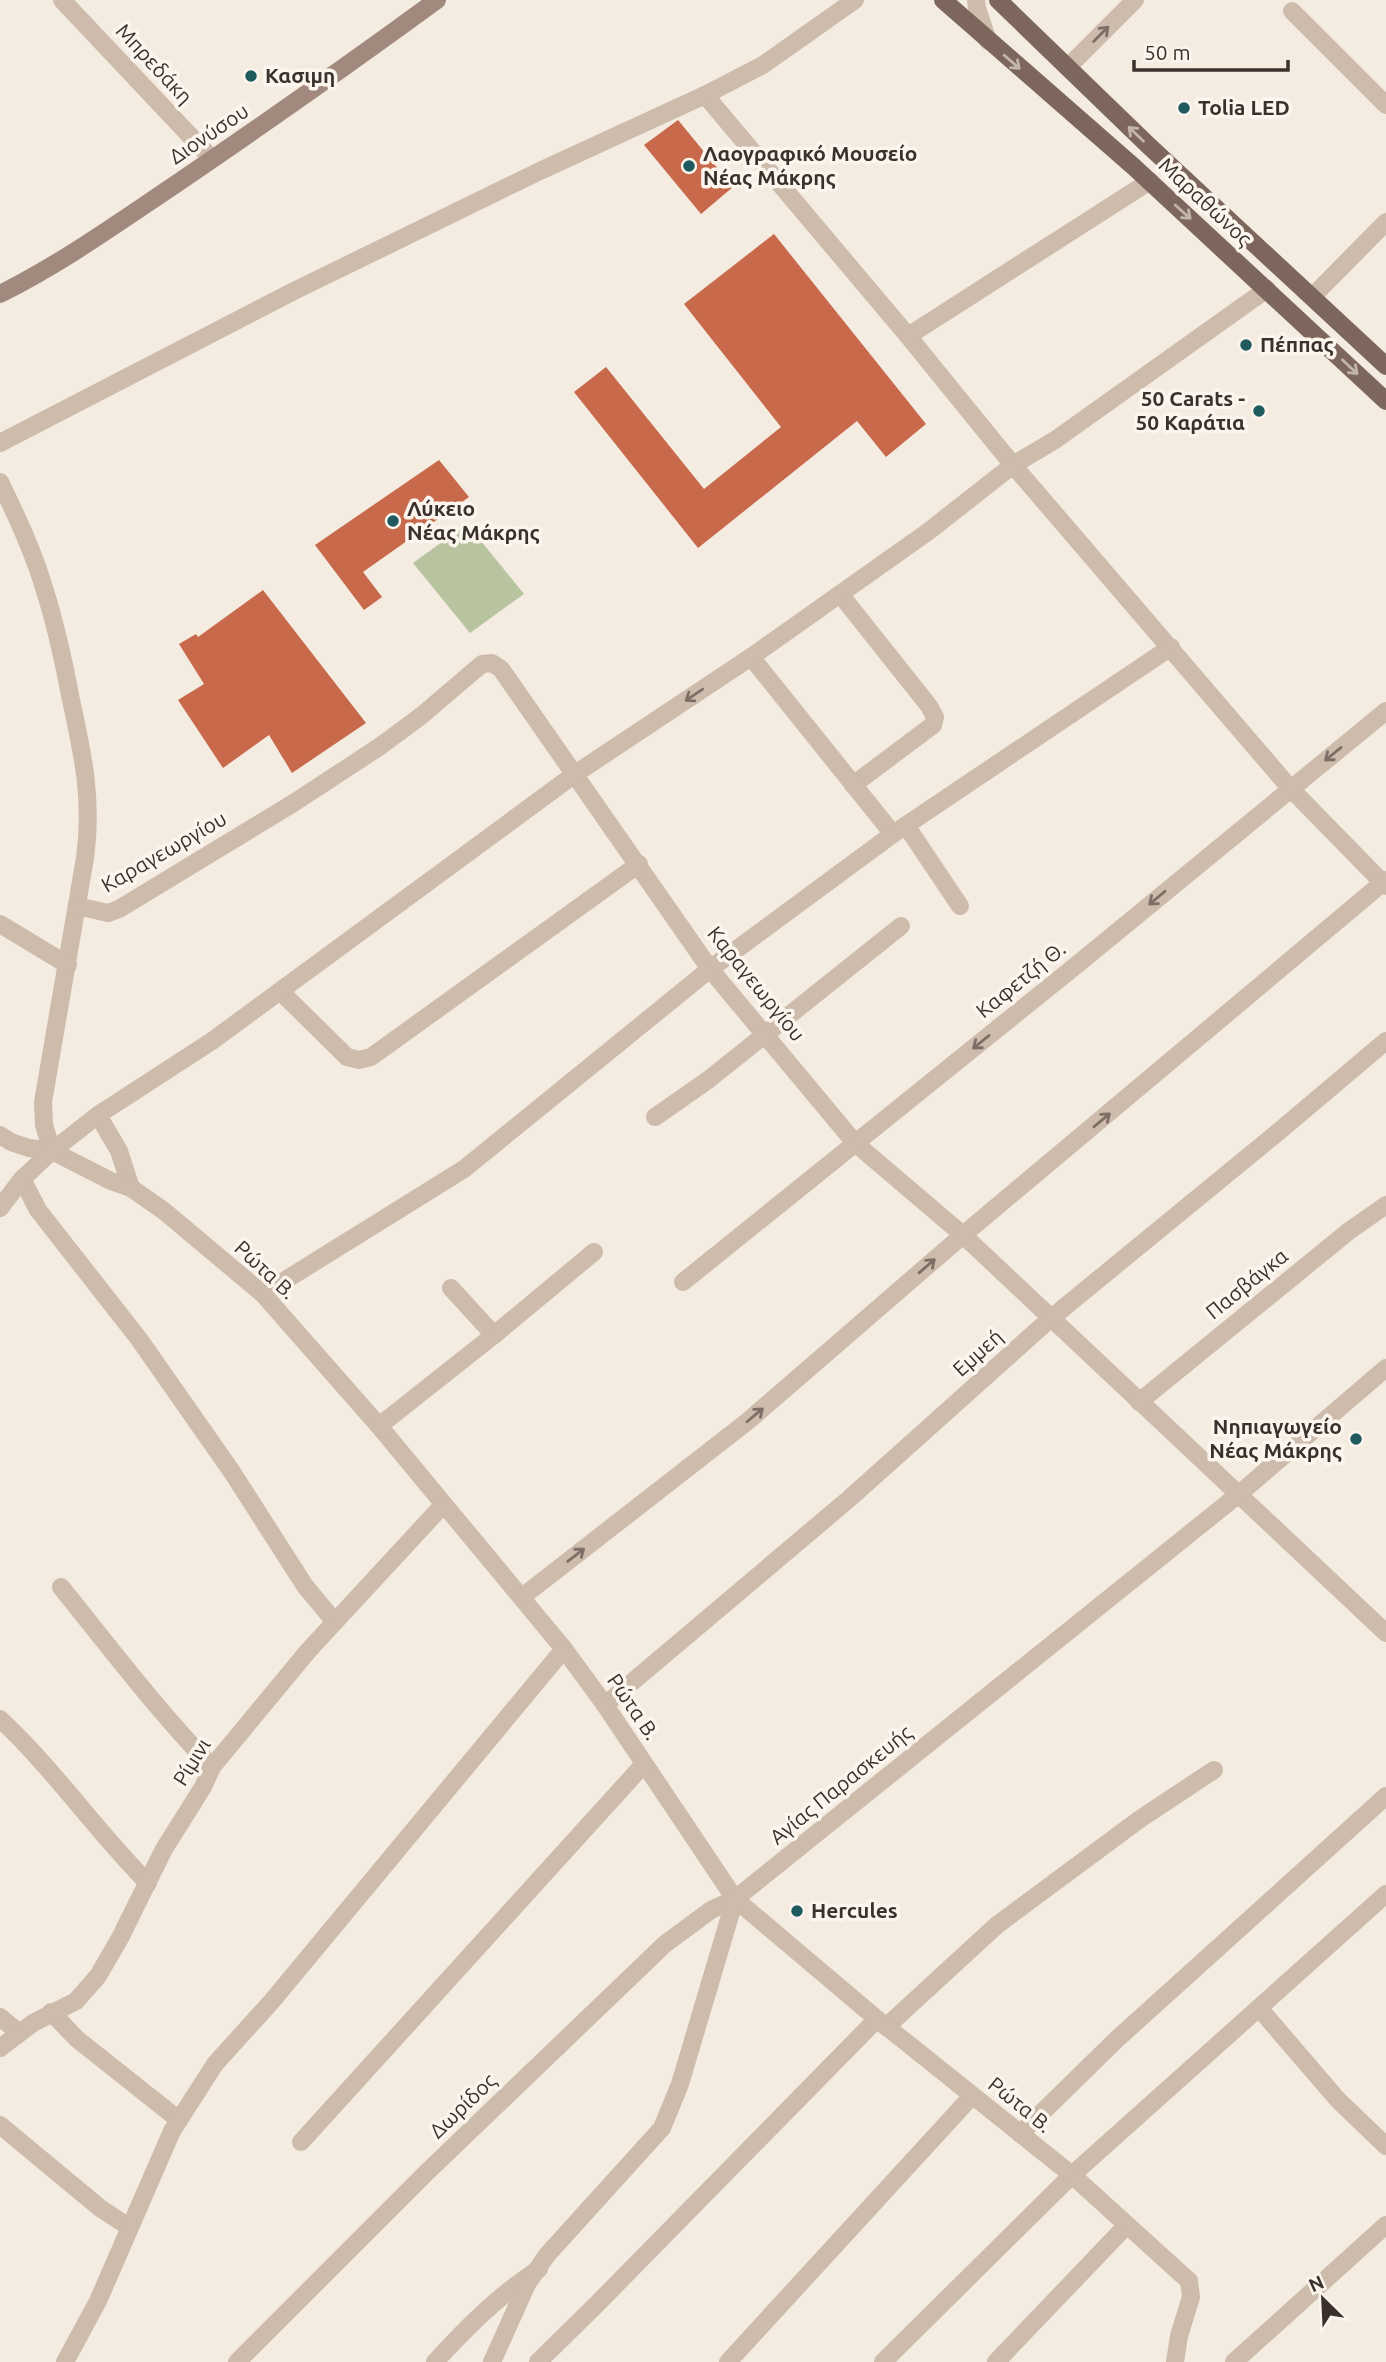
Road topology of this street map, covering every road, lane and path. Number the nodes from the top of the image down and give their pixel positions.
1 (62, 0) edge
2 (437, 0) edge
3 (855, 0) edge
4 (943, 0) edge
5 (976, 0) edge
6 (998, 0) edge
7 (1135, 0) edge
8 (1292, 11) dead end
9 (988, 41) junction
10 (1068, 67) junction
11 (705, 95) junction
12 (1386, 105) edge
13 (212, 159) junction
14 (1150, 181) junction
15 (1386, 222) edge
16 (1267, 289) junction
17 (0, 295) edge
18 (1312, 297) junction
19 (908, 336) junction
20 (1386, 366) edge
21 (1386, 401) edge
22 (0, 443) edge
23 (1013, 465) junction
24 (0, 482) edge
25 (840, 594) junction
26 (1171, 647) junction
27 (751, 657) junction
28 (1386, 711) edge
29 (575, 774) junction
30 (853, 785) junction
31 (1290, 788) junction
32 (900, 831) junction
33 (639, 864) junction
34 (1385, 883) edge
35 (77, 906) junction
36 (960, 906) dead end
37 (0, 924) edge
38 (901, 926) dead end
39 (68, 965) junction
40 (710, 969) junction
41 (281, 992) junction
42 (766, 1034) junction
43 (1386, 1041) edge
44 (98, 1115) junction
45 (655, 1117) dead end
46 (0, 1135) edge
47 (855, 1143) junction
48 (52, 1151) junction
49 (22, 1179) junction
50 (131, 1188) junction
51 (1386, 1205) edge
52 (0, 1208) edge
53 (963, 1235) junction
54 (594, 1252) dead end
55 (683, 1282) dead end
56 (451, 1288) dead end
57 (263, 1294) junction
58 (1050, 1319) junction
59 (494, 1335) junction
60 (1386, 1368) edge
61 (1139, 1402) junction
62 (379, 1426) junction
63 (1239, 1494) junction
64 (443, 1505) junction
65 (61, 1587) dead end
66 (522, 1597) junction
67 (335, 1622) junction
68 (1386, 1633) edge
69 (564, 1649) junction
70 (605, 1705) junction
71 (0, 1719) edge
72 (644, 1764) junction
73 (212, 1768) junction
74 (1214, 1770) dead end
75 (1386, 1796) edge
76 (148, 1884) junction
77 (1386, 1894) edge
78 (734, 1899) junction
79 (1259, 2008) junction
80 (51, 2012) junction
81 (0, 2017) edge
82 (882, 2023) junction
83 (19, 2033) junction
84 (0, 2048) edge
85 (972, 2096) junction
86 (179, 2120) junction
87 (0, 2124) edge
88 (1020, 2134) junction
89 (301, 2142) dead end
90 (1386, 2146) edge
91 (1072, 2175) junction
92 (1127, 2225) junction
93 (1386, 2225) edge
94 (129, 2227) junction
95 (539, 2269) junction
96 (65, 2362) edge
97 (237, 2362) edge
98 (435, 2362) edge
99 (492, 2362) edge
100 (538, 2362) edge
101 (728, 2362) edge
102 (883, 2362) edge
103 (996, 2362) edge
104 (1175, 2362) edge
105 (1234, 2362) edge

1 - 13 street, Μπρεδάκη
2 - 13 main road, Διονύσου
3 - 11 street
4 - 9 main road, Μαραθώνος
5 - 9 street, Μαραθώνος
6 - 10 main road, Μαραθώνος
10 -> 7 street
8 - 12 street
9 -> 14 main road, Μαραθώνος
18 -> 10 main road, Μαραθώνος
11 - 19 street
11 - 22 street
13 - 17 main road, Διονύσου
14 -> 16 main road, Μαραθώνος
14 - 19 street
15 - 18 street
16 -> 21 main road, Μαραθώνος
16 - 23 street
18 - 20 main road, Μαραθώνος
19 - 23 street
23 - 25 street
23 - 26 street
24 - 35 street
25 - 27 street
25 - 30 street
26 - 31 street
26 - 32 street
27 -> 29 street
27 - 30 street
28 -> 31 street, Καφετζή Θ.
29 - 33 street, Καραγεωργίου
29 - 35 street, Καραγεωργίου
29 - 41 street
30 - 32 street
31 - 34 street
31 -> 47 street, Καφετζή Θ.
32 - 36 street
32 - 40 street
33 - 40 street, Καραγεωργίου
33 - 41 street
53 -> 34 street
35 - 39 street
37 - 39 street
38 - 42 street
39 - 48 street
40 - 42 street, Καραγεωργίου
40 - 57 street
41 - 44 street
42 - 45 street
42 - 47 street, Καραγεωργίου
43 - 58 street, Εμμεή
44 - 48 street
44 - 50 street
46 - 48 street, Ρώτα Β.
47 - 53 street, Καραγεωργίου
47 - 55 street, Καφετζή Θ.
48 - 49 street
48 - 50 street, Ρώτα Β.
49 - 52 street
49 - 67 street
50 - 57 street, Ρώτα Β.
51 - 61 street, Πασβάγκα
53 - 58 street, Καραγεωργίου
66 -> 53 street
54 - 59 street
56 - 59 street
57 - 62 street, Ρώτα Β.
58 - 61 street, Καραγεωργίου
58 - 70 street, Εμμεή
59 - 62 street
60 - 63 street, Αγίας Παρασκευής
61 - 63 street, Καραγεωργίου
62 - 64 street, Ρώτα Β.
63 - 68 street, Καραγεωργίου
63 - 78 street, Αγίας Παρασκευής
64 - 66 street, Ρώτα Β.
64 - 67 street, Ρίμινι
65 - 73 street
66 - 69 street, Ρώτα Β.
67 - 73 street, Ρίμινι
69 - 70 street, Ρώτα Β.
69 - 86 street
70 - 72 street, Ρώτα Β.
71 - 76 street
72 - 78 street, Ρώτα Β.
72 - 89 street
73 - 76 street, Ρίμινι
74 - 82 street
75 - 88 street
76 - 80 street, Ρίμινι
77 - 79 street
78 - 82 street, Ρώτα Β.
78 - 95 street
78 - 97 street, Δωρίδος
79 - 90 street
79 - 91 street
80 - 83 street, Ρίμινι
80 - 86 street
81 - 83 street
82 - 85 street, Ρώτα Β.
82 - 100 street
83 - 84 street, Ρίμινι
85 - 88 street, Ρώτα Β.
85 - 101 street
86 - 94 street
87 - 94 street
88 - 91 street, Ρώτα Β.
91 - 92 street, Ρώτα Β.
91 - 102 street
92 - 103 street
92 - 104 street, Ρώτα Β.
93 - 105 street
94 - 96 street
95 - 98 street
95 - 99 street

